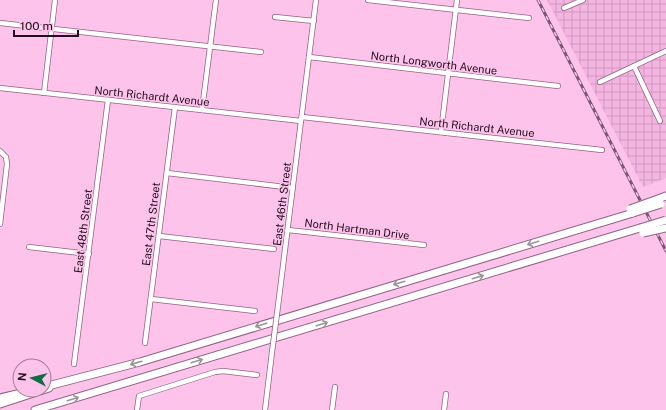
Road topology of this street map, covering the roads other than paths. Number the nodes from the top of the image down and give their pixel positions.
1 (55, 0) edge
2 (216, 0) edge
3 (316, 0) edge
4 (368, 0) edge
5 (457, 0) edge
6 (582, 0) edge
7 (564, 8) dead end
8 (456, 10) junction
9 (275, 17) dead end
10 (529, 18) dead end
11 (314, 22) junction
12 (0, 23) edge
13 (52, 28) junction
14 (210, 46) junction
15 (666, 51) edge
16 (261, 52) dead end
17 (309, 58) junction
18 (634, 66) junction
19 (448, 73) junction
20 (600, 82) dead end
21 (558, 86) dead end
22 (0, 88) edge
23 (44, 93) junction
24 (108, 100) junction
25 (175, 107) junction
26 (202, 110) junction
27 (301, 119) junction
28 (660, 121) dead end
29 (441, 132) junction
30 (602, 150) dead end
31 (0, 151) edge
32 (167, 173) junction
33 (293, 188) junction
34 (666, 196) edge
35 (662, 202) edge
36 (666, 220) edge
37 (0, 224) edge
38 (666, 228) edge
39 (288, 230) junction
40 (641, 231) junction
41 (159, 236) junction
42 (424, 245) dead end
43 (29, 246) dead end
44 (274, 249) dead end
45 (89, 254) junction
46 (150, 299) junction
47 (255, 311) dead end
48 (145, 343) dead end
49 (74, 364) dead end
50 (257, 375) dead end
51 (66, 382) junction
52 (52, 386) edge
53 (335, 387) dead end
54 (446, 394) dead end
55 (12, 395) edge
56 (0, 398) edge
57 (0, 404) edge
58 (36, 410) edge
59 (138, 410) edge
60 (265, 410) edge
61 (332, 410) edge
62 (444, 410) edge

1 - 13 street
2 - 14 street
3 - 11 street, East 46th Street
4 - 8 street
5 - 8 street
6 - 7 street
8 - 10 street
8 - 19 street
9 - 11 street
11 - 17 street, East 46th Street
12 - 13 street
13 - 14 street
13 - 23 street
14 - 16 street
14 - 26 street
15 - 18 street
17 - 19 street, North Longworth Avenue
17 - 27 street, East 46th Street
18 - 20 street
18 - 28 street
19 - 21 street, North Longworth Avenue
19 - 29 street
22 - 23 street, North Richardt Avenue
23 - 24 street, North Richardt Avenue
24 - 25 street, North Richardt Avenue
24 - 45 street, East 48th Street
25 - 26 street, North Richardt Avenue
25 - 32 street, East 47th Street
26 - 27 street, North Richardt Avenue
27 - 29 street, North Richardt Avenue
27 - 33 street, East 46th Street
29 - 30 street, North Richardt Avenue
31 - 37 street
32 - 33 street
32 - 41 street, East 47th Street
33 - 39 street, East 46th Street
34 - 35 highway
35 -> 51 highway, bridge
36 - 40 highway, bridge
38 - 40 highway, bridge
39 - 42 street, North Hartman Drive
39 - 60 street, East 46th Street, bridge
58 -> 40 highway
41 - 44 street
41 - 46 street, East 47th Street
43 - 45 street
45 - 49 street, East 48th Street
46 - 47 street
46 - 48 street, East 47th Street
50 - 59 street
51 - 52 highway
51 - 57 highway
53 - 61 street
54 - 62 street
55 - 56 highway

